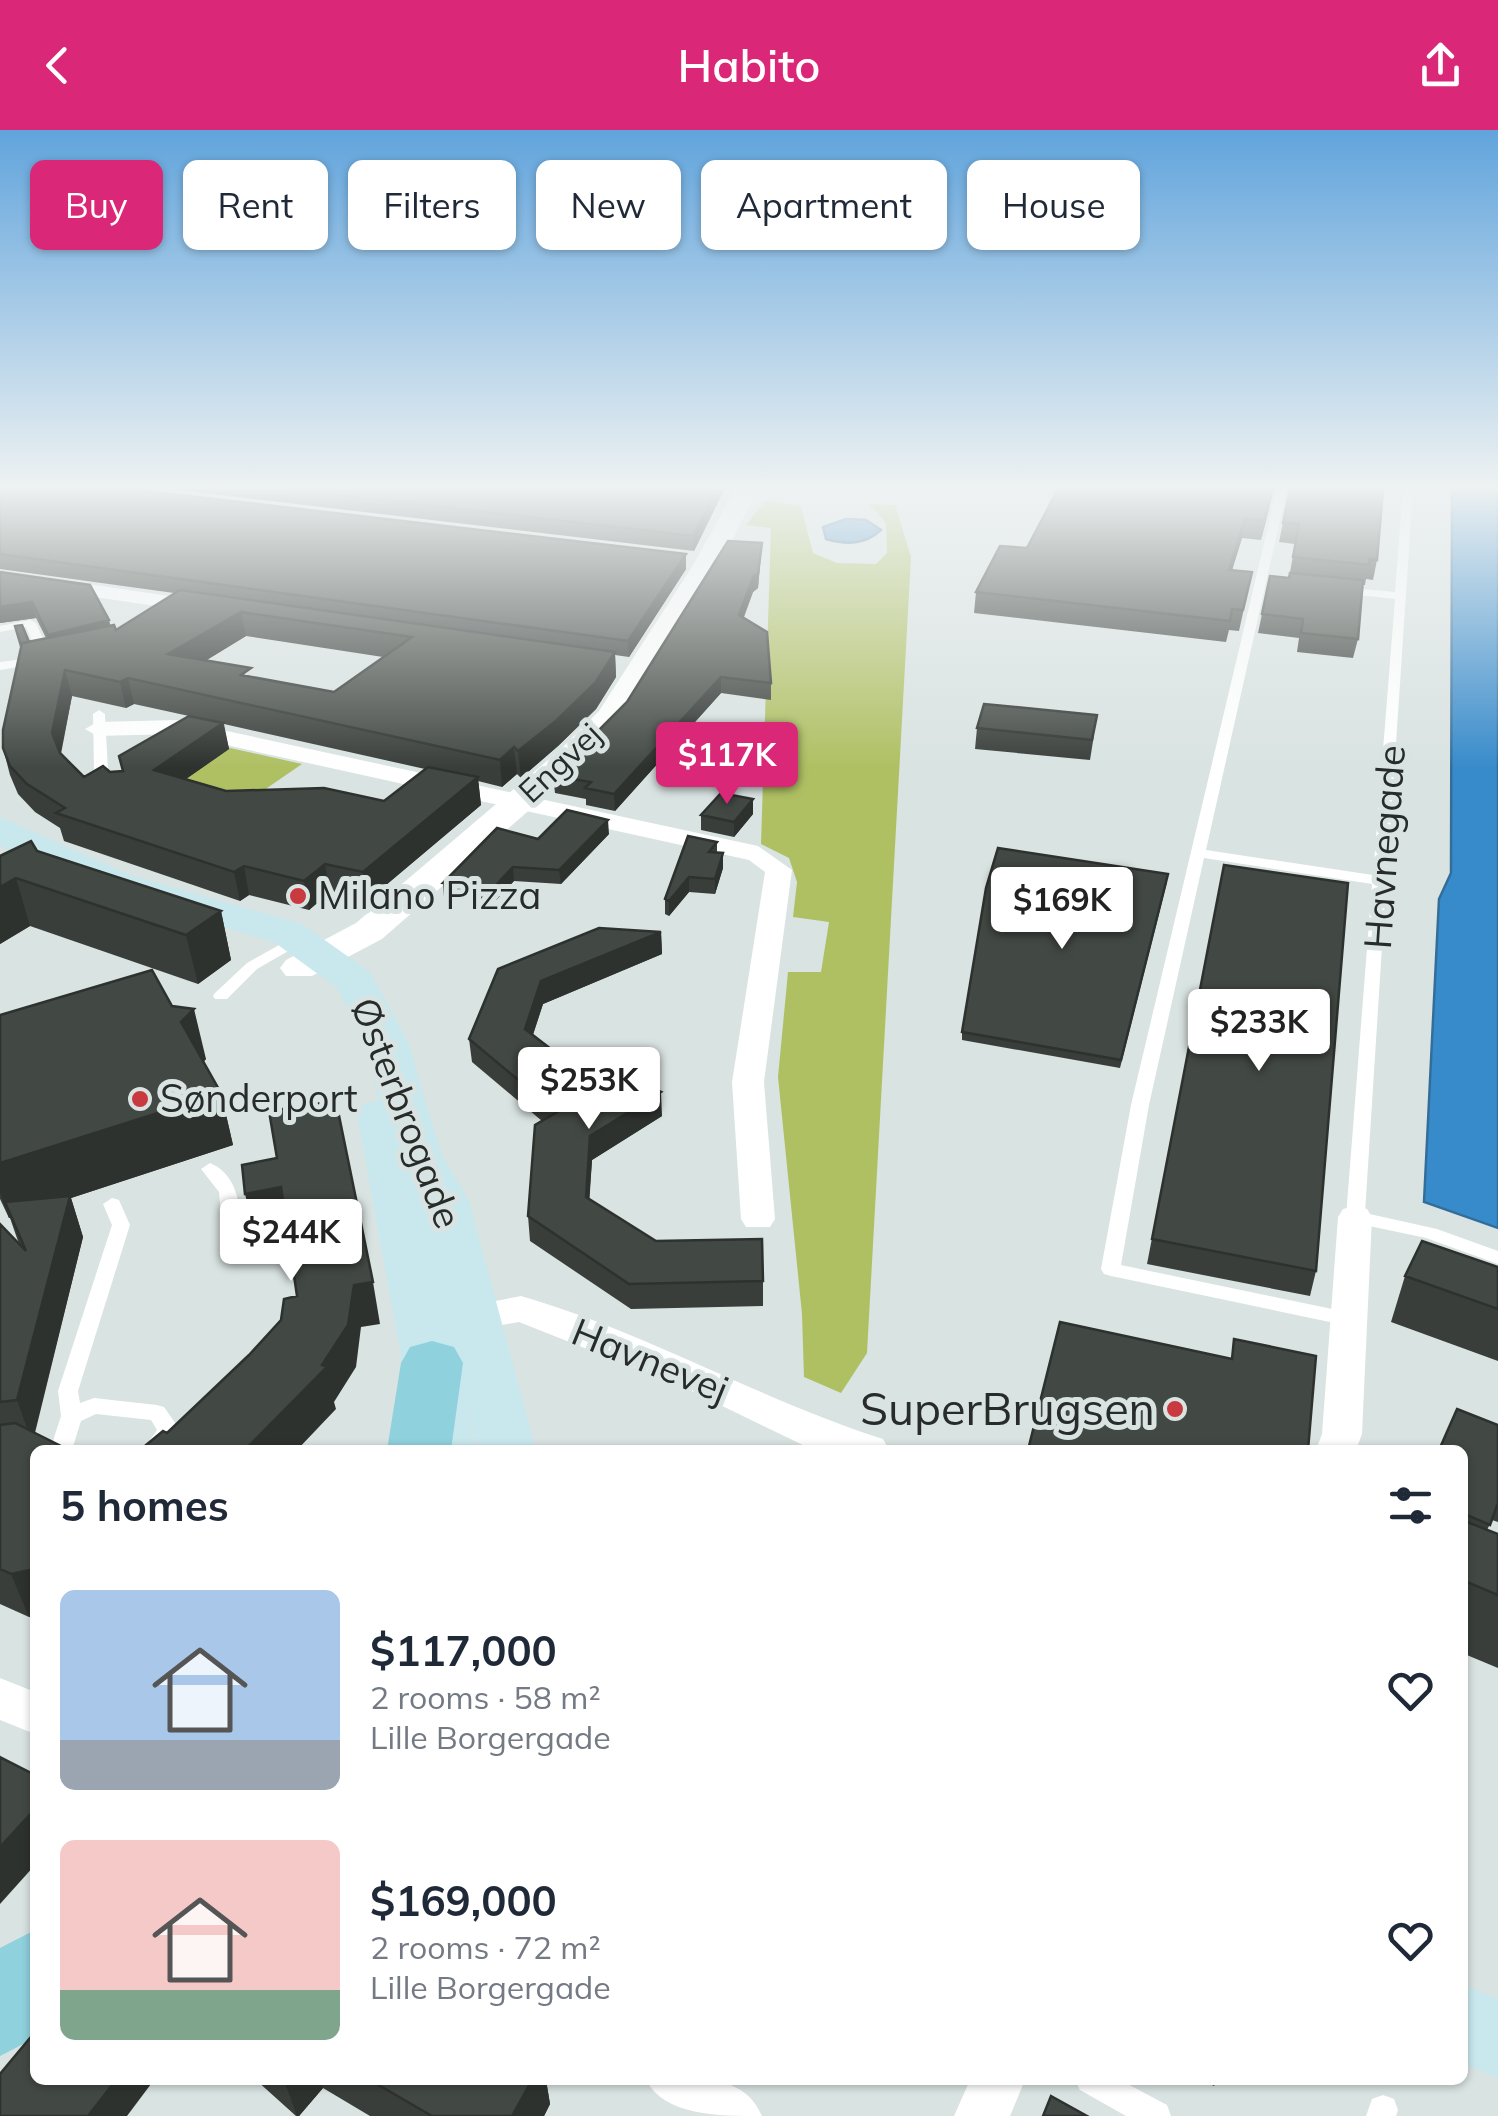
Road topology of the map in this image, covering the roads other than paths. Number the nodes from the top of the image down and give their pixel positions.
1 (1260, 581) edge
2 (32, 582) edge
3 (687, 582) edge
4 (1266, 582) edge
5 (1403, 582) edge
6 (1278, 583) edge
7 (1331, 588) edge
8 (1402, 596) junction
9 (224, 610) edge
10 (0, 628) edge
11 (61, 656) edge
12 (46, 660) junction
13 (0, 666) edge
14 (98, 721) joint
15 (122, 792) edge
16 (519, 802) junction
17 (0, 828) edge
18 (1197, 853) junction
19 (0, 856) edge
20 (1383, 881) junction
21 (298, 954) junction
22 (221, 996) dead end
23 (210, 1169) dead end
24 (112, 1204) dead end
25 (1355, 1217) junction
26 (758, 1219) dead end
27 (234, 1252) dead end
28 (1498, 1258) edge
29 (1350, 1319) junction
30 (444, 1335) junction
31 (72, 1416) junction
32 (63, 1445) edge
33 (158, 1445) edge
34 (419, 1445) edge
35 (447, 1445) edge
36 (504, 1445) edge
37 (852, 1445) edge
38 (1338, 1445) edge
39 (0, 1698) edge
40 (30, 1712) edge
41 (30, 1978) edge
42 (0, 2013) edge
43 (1468, 2025) edge
44 (1498, 2039) edge
45 (681, 2085) edge
46 (996, 2085) edge
47 (1099, 2085) edge
48 (734, 2116) edge
49 (982, 2116) edge
50 (1156, 2116) edge

1 - 18 lane
2 - 9 street
3 - 16 street, Engvej
4 - 6 lane
5 - 8 lane, Havnegade
7 - 8 lane
8 - 20 lane, Havnegade
10 - 12 lane
11 - 12 lane
12 - 13 lane
14 - 15 lane
14 - 16 street
16 - 21 street, Engvej
16 - 26 street
17 - 21 main road, Østerbrogade
18 - 20 lane
18 - 29 lane
19 - 21 main road, Østerbrogade
20 - 25 lane, Havnegade
21 - 22 lane
21 - 30 main road, Østerbrogade
23 - 27 lane
24 - 31 lane
25 - 28 lane
25 - 29 street, Havnegade
29 - 38 street, Havnegade
30 - 34 main road
30 - 35 main road, Østerbrogade
30 - 36 main road, Østerbrogade
30 - 37 street, Havnevej
31 - 32 lane
31 - 33 lane
39 - 40 street
41 - 42 main road
43 - 44 main road
45 - 48 street
46 - 49 street
47 - 50 lane

